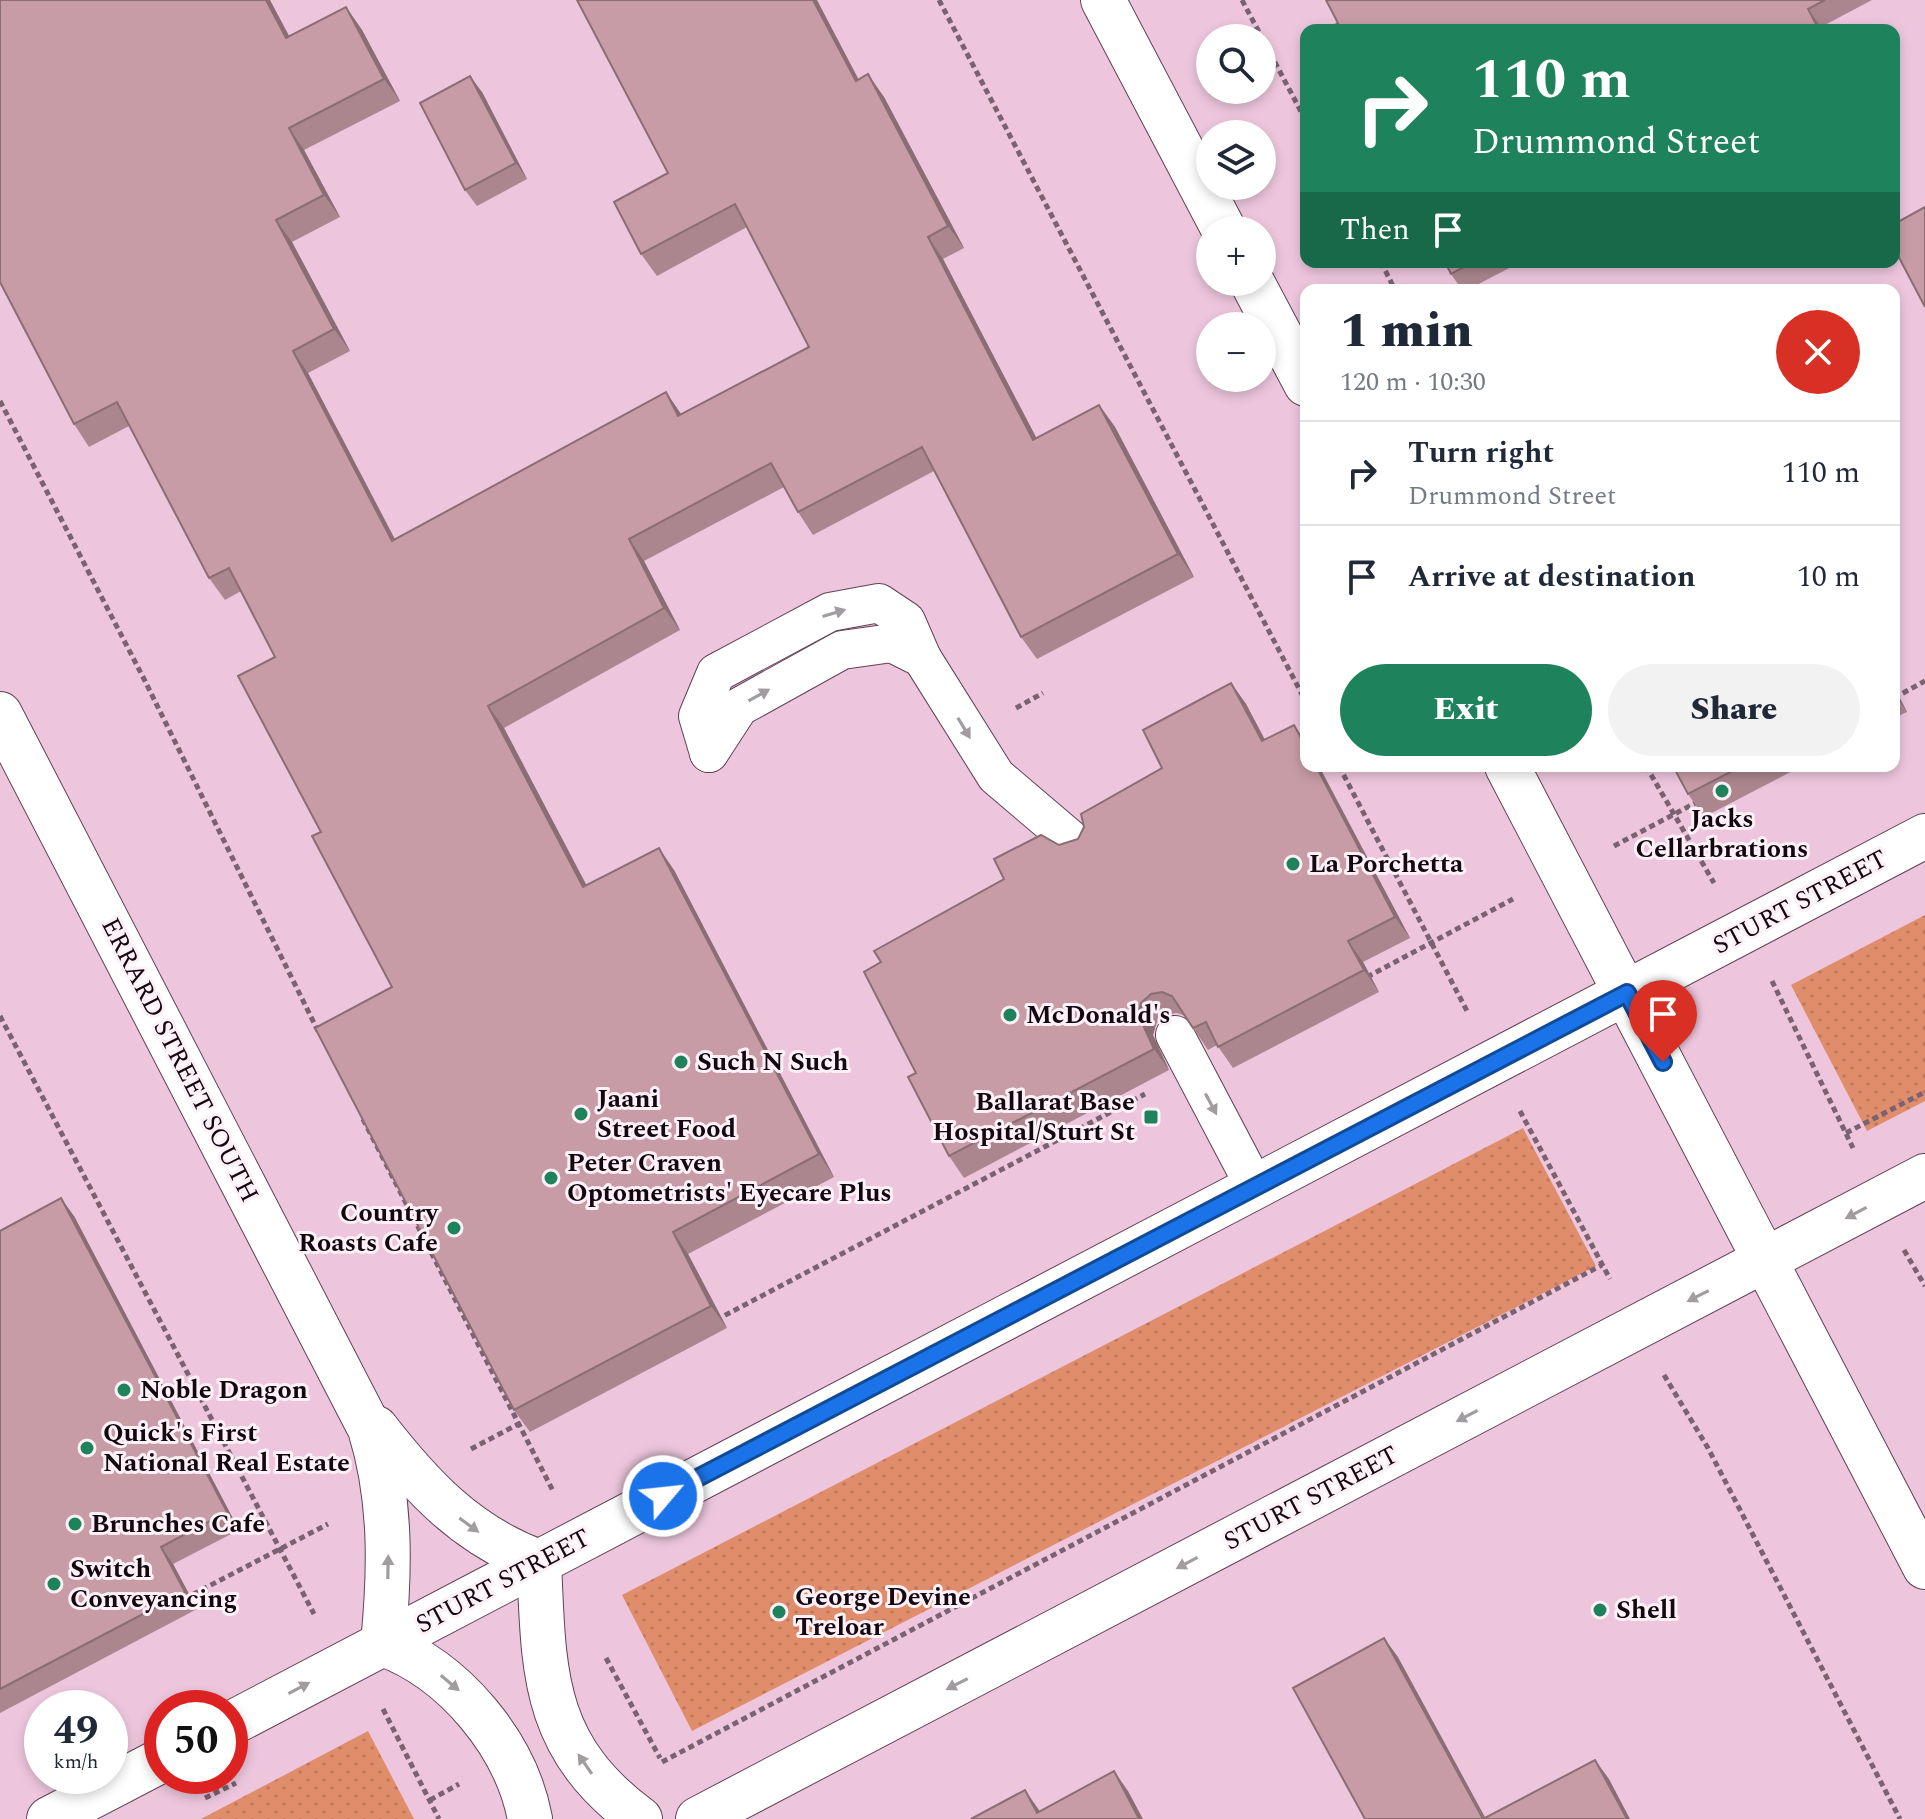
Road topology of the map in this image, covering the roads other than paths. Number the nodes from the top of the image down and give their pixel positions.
1 (1103, 0) edge
2 (1217, 216) edge
3 (1259, 296) edge
4 (1300, 373) edge
5 (0, 714) edge
6 (709, 753) dead end
7 (1510, 772) edge
8 (1925, 836) edge
9 (1077, 845) edge
10 (1627, 993) junction
11 (1175, 1035) edge
12 (1925, 1176) edge
13 (1255, 1187) junction
14 (1767, 1260) junction
15 (400, 1487) junction
16 (539, 1562) junction
17 (1925, 1567) edge
18 (383, 1644) junction
19 (248, 1715) edge
20 (144, 1769) edge
21 (49, 1819) edge
22 (530, 1819) edge
23 (640, 1819) edge
24 (698, 1819) edge

1 - 2 main road
3 - 4 main road
5 - 15 main road, ERRARD STREET SOUTH
6 -> 9 lane
7 - 10 main road
8 - 10 main road, STURT STREET
10 - 13 main road, STURT STREET
10 - 14 main road
11 -> 13 lane
12 -> 14 main road, STURT STREET
13 - 16 main road, STURT STREET
14 - 17 main road
14 -> 24 main road, STURT STREET
15 -> 16 main road
18 -> 15 main road, ERRARD STREET SOUTH
16 - 18 main road, STURT STREET
23 -> 16 main road
19 -> 18 main road, STURT STREET
18 -> 22 main road
20 - 21 main road

